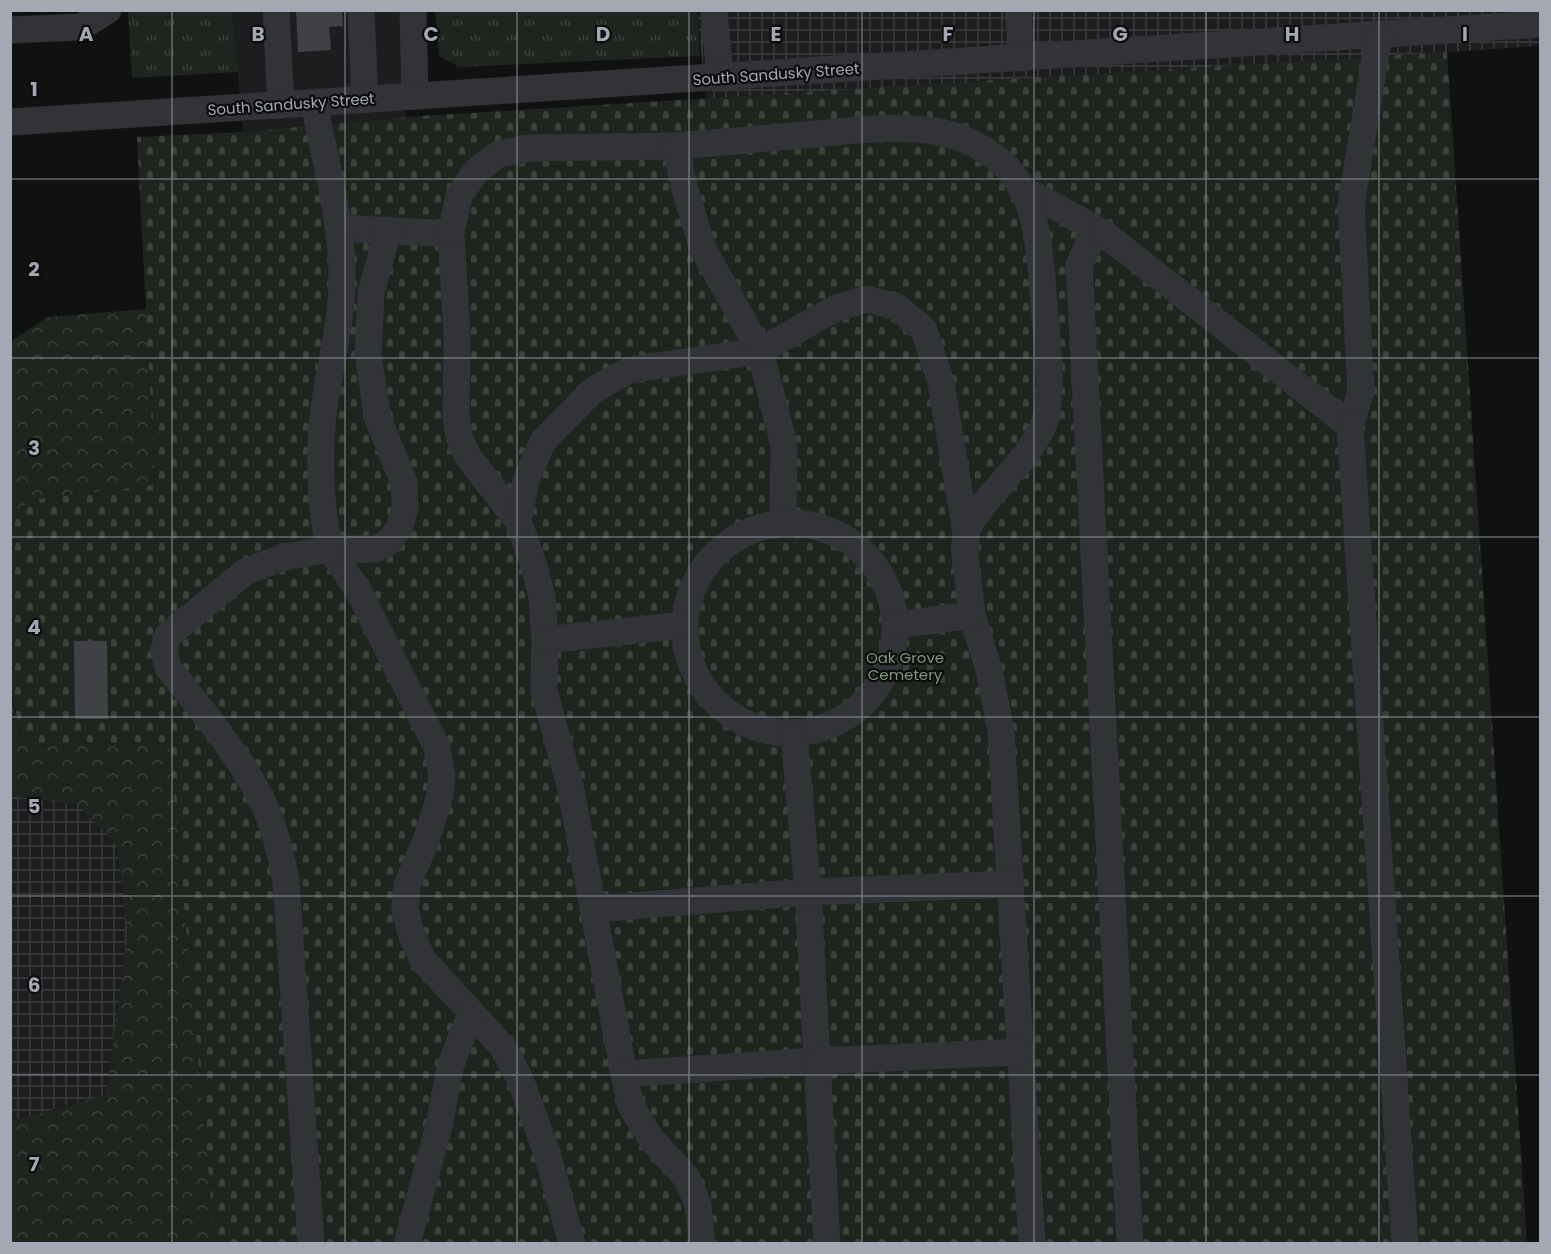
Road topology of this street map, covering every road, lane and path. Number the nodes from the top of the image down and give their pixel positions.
1 (108, 10) edge
2 (276, 10) edge
3 (361, 10) edge
4 (413, 10) edge
5 (714, 10) edge
6 (1018, 10) edge
7 (1424, 21) edge
8 (1540, 24) edge
9 (10, 30) edge
10 (1379, 34) junction
11 (1022, 58) junction
12 (720, 78) junction
13 (416, 96) junction
14 (365, 100) junction
15 (314, 103) junction
16 (281, 105) junction
17 (10, 123) edge
18 (676, 146) junction
19 (1021, 188) junction
20 (338, 228) junction
21 (388, 230) junction
22 (1102, 232) junction
23 (452, 234) junction
24 (759, 351) junction
25 (1350, 426) junction
26 (518, 521) junction
27 (783, 522) junction
28 (966, 532) junction
29 (330, 549) junction
30 (972, 615) junction
31 (896, 625) junction
32 (684, 626) junction
33 (545, 640) junction
34 (794, 735) junction
35 (1010, 884) junction
36 (808, 892) junction
37 (594, 909) junction
38 (471, 1012) junction
39 (1019, 1052) junction
40 (817, 1061) junction
41 (624, 1074) junction
42 (311, 1244) edge
43 (407, 1244) edge
44 (572, 1244) edge
45 (702, 1244) edge
46 (827, 1244) edge
47 (1032, 1244) edge
48 (1130, 1244) edge
49 (1405, 1244) edge

1 - 9 street
2 - 16 street
3 - 14 street
4 - 13 street
5 - 12 street
6 - 11 street
7 - 8 street, South Sandusky Street
7 - 10 street, South Sandusky Street
10 - 11 street, South Sandusky Street
10 - 25 street
11 - 12 street, South Sandusky Street
12 - 13 street, South Sandusky Street
13 - 14 street, South Sandusky Street
14 - 15 street, South Sandusky Street
15 - 16 street, South Sandusky Street
15 - 20 street
16 - 17 street, South Sandusky Street
18 - 19 street
18 - 23 street
18 - 24 street
19 - 22 street
19 - 28 street
20 - 21 street
20 - 29 street
21 - 23 street
21 - 29 street
22 - 25 street
22 - 48 street
23 - 26 street
24 - 26 street
24 - 27 street
24 - 28 street
25 - 49 street
26 - 33 street
27 - 31 street
27 - 32 street
28 - 30 street
29 - 38 street
29 - 42 street
30 - 31 street
30 - 35 street
31 - 34 street
32 - 33 street
32 - 34 street
33 - 37 street
34 - 36 street
35 - 36 street
35 - 39 street
36 - 37 street
36 - 40 street
37 - 41 street
38 - 43 street
38 - 44 street
39 - 40 street
39 - 47 street
40 - 41 street
40 - 46 street
41 - 45 street

